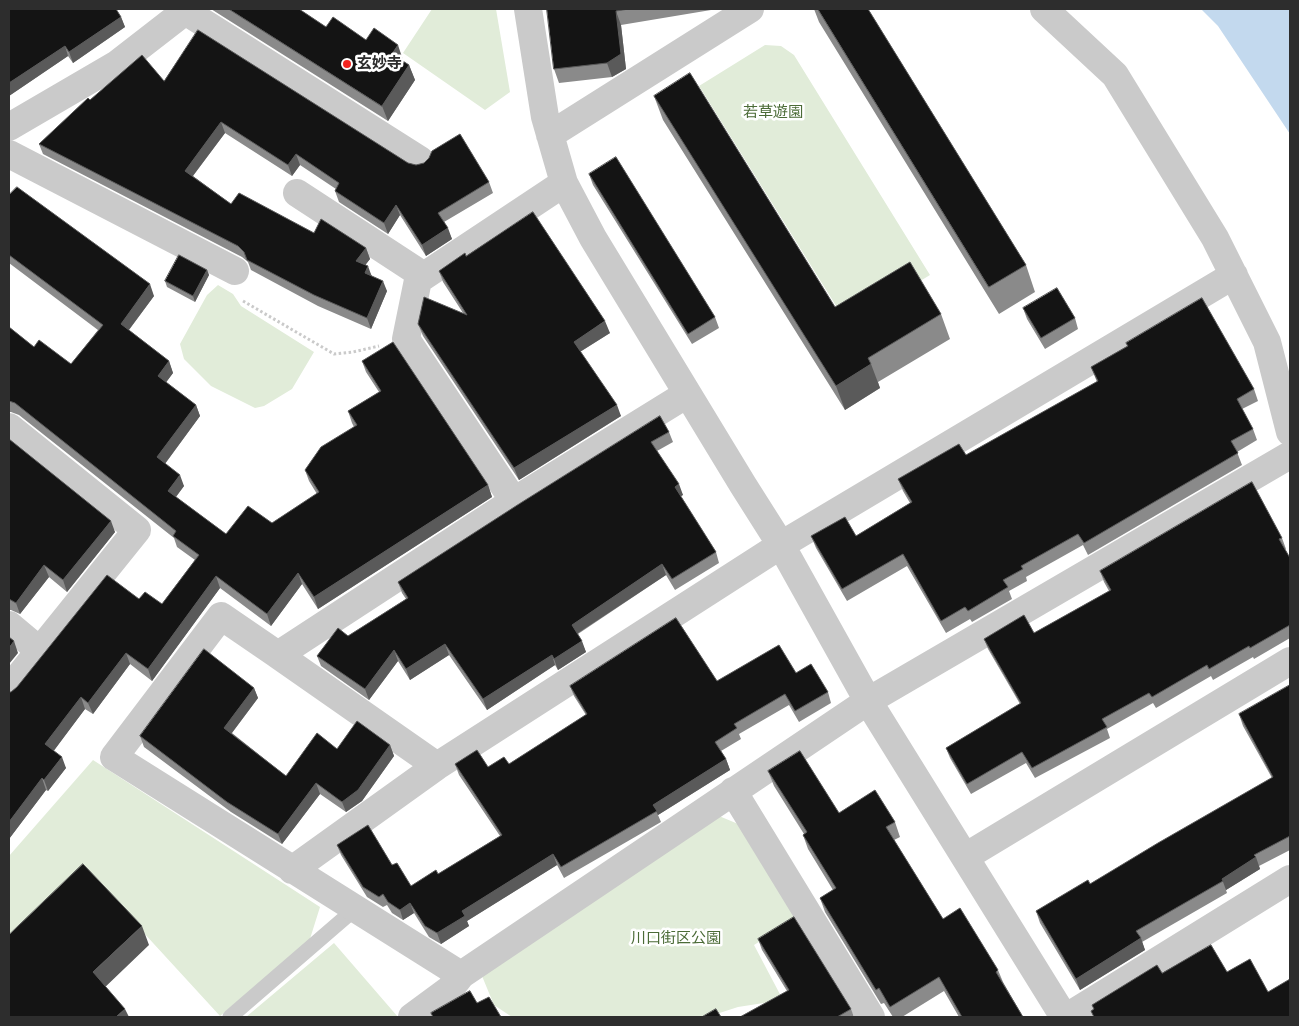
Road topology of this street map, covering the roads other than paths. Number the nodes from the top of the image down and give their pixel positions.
1 (528, 9) edge
2 (750, 9) edge
3 (1044, 9) edge
4 (186, 10) edge
5 (9, 127) edge
6 (550, 135) junction
7 (9, 154) edge
8 (420, 160) dead end
9 (564, 183) junction
10 (297, 193) dead end
11 (235, 271) road end
12 (1234, 275) junction
13 (424, 276) junction
14 (687, 394) junction
15 (9, 427) edge
16 (1290, 432) edge
17 (1290, 455) edge
18 (514, 501) junction
19 (781, 545) junction
20 (9, 625) edge
21 (40, 651) junction
22 (278, 655) junction
23 (1290, 661) edge
24 (9, 689) edge
25 (868, 701) junction
26 (437, 766) junction
27 (733, 790) junction
28 (965, 857) junction
29 (292, 870) junction
30 (1290, 880) edge
31 (354, 909) junction
32 (461, 975) junction
33 (230, 1017) edge
34 (412, 1017) edge
35 (871, 1017) edge
36 (1065, 1017) edge

1 - 6 street
2 - 6 street
3 - 12 street
4 - 5 street
4 - 8 street
6 - 9 street
7 - 11 street
9 - 13 street
9 - 14 street
10 - 13 street
12 - 16 street
12 - 19 street
13 - 18 street
14 - 18 street
14 - 19 street
15 - 21 street
17 - 25 street
18 - 22 street
19 - 25 street
19 - 26 street
20 - 21 street
21 - 24 street
22 - 26 street
22 - 29 street
23 - 28 street
25 - 27 street
25 - 28 street
26 - 29 street
27 - 32 street
27 - 35 street
28 - 36 street
29 - 31 street
30 - 36 street
31 - 32 street
31 - 33 lane
32 - 34 street

